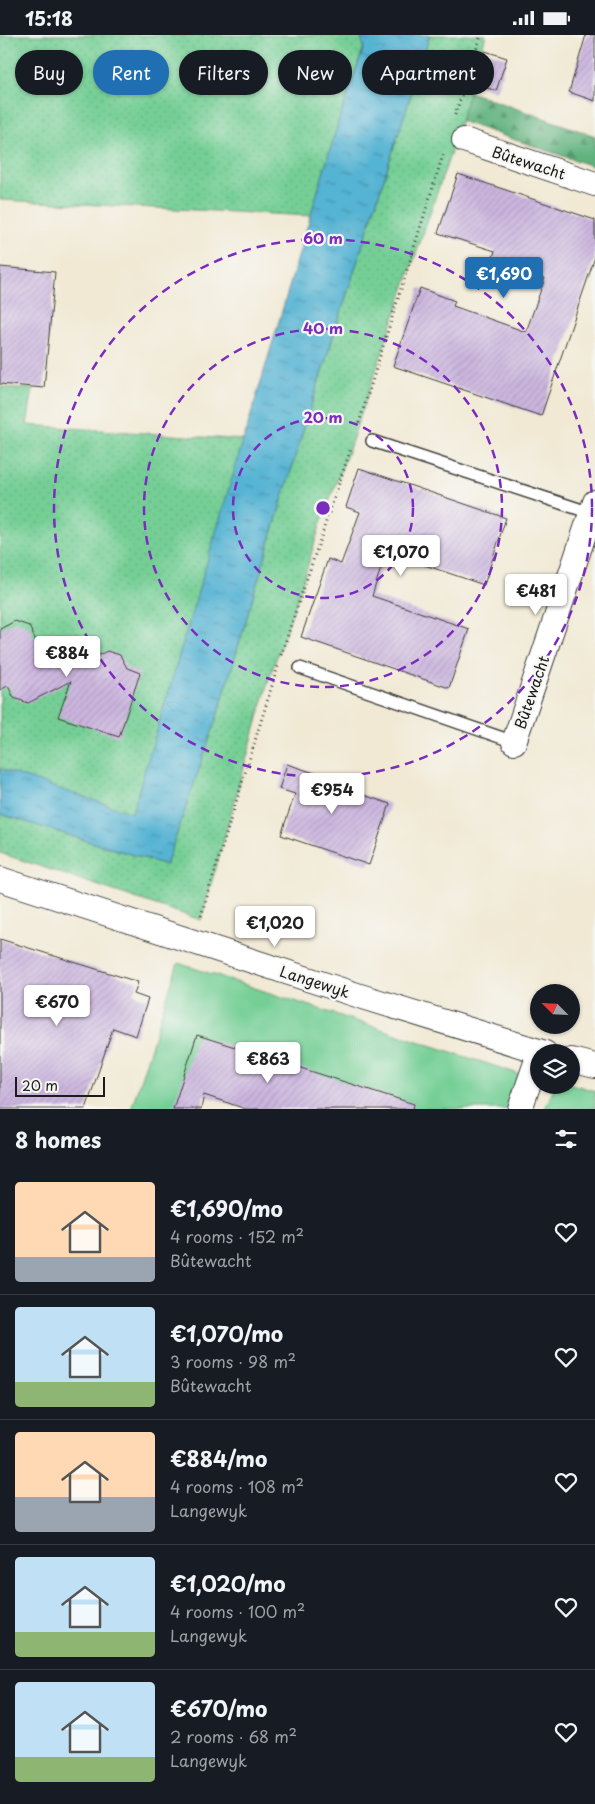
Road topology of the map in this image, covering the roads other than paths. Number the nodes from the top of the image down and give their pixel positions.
1 (454, 143) road end
2 (595, 184) edge
3 (372, 441) dead end
4 (593, 508) edge
5 (300, 668) dead end
6 (514, 742) joint
7 (0, 879) edge
8 (530, 1049) edge
9 (580, 1062) edge
10 (595, 1066) edge
11 (530, 1082) edge
12 (520, 1109) edge

1 - 2 street, Bûtewacht
3 - 4 lane, Bûtewacht
4 - 6 street, Bûtewacht
5 - 6 lane, Bûtewacht
7 - 8 street, Langewyk
9 - 10 street
11 - 12 street

